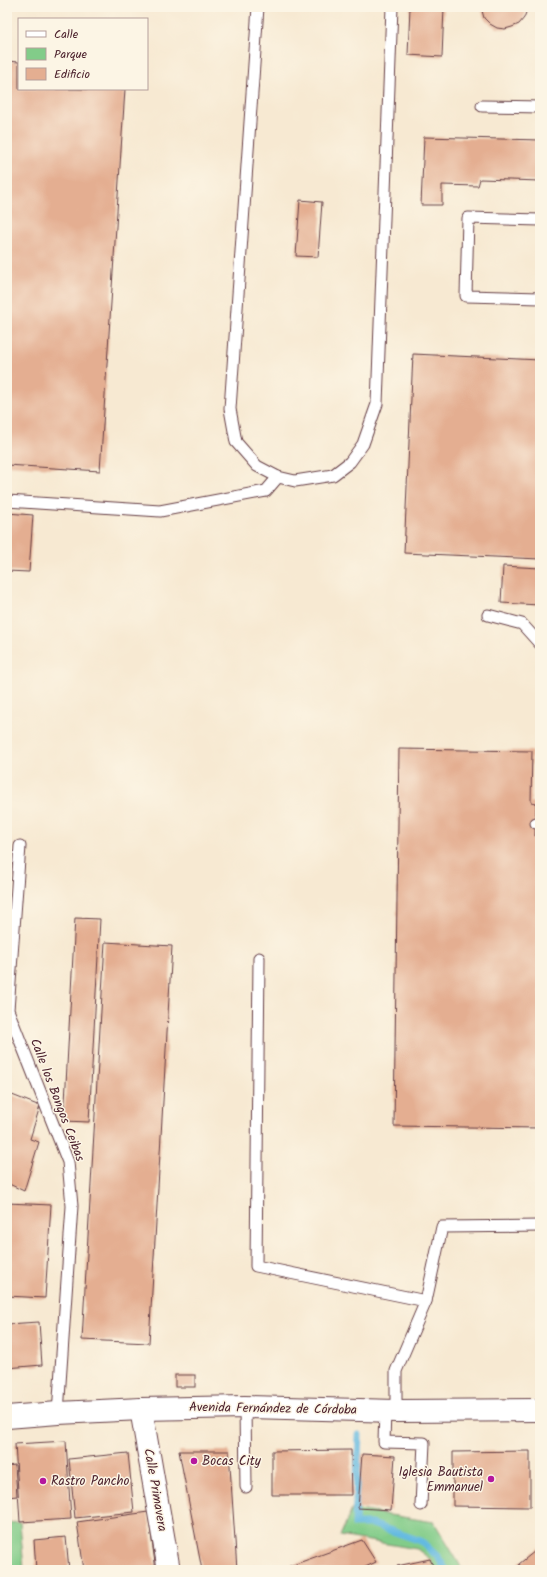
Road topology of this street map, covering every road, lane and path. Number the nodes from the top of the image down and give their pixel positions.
1 (258, 7) edge
2 (392, 7) edge
3 (482, 106) dead end
4 (540, 107) edge
5 (540, 220) edge
6 (540, 298) edge
7 (278, 477) junction
8 (7, 501) edge
9 (488, 615) dead end
10 (540, 644) edge
11 (20, 846) dead end
12 (259, 958) dead end
13 (540, 1226) edge
14 (426, 1301) junction
15 (245, 1407) junction
16 (141, 1409) junction
17 (540, 1410) edge
18 (391, 1411) junction
19 (58, 1413) junction
20 (7, 1417) edge
21 (246, 1487) dead end
22 (421, 1505) dead end
23 (169, 1570) edge

1 - 7 lane
2 - 7 lane
3 - 4 lane
5 - 6 lane
7 - 8 lane
9 - 10 lane
11 - 19 lane, Calle los Bongos Ceibas
12 - 14 lane
13 - 14 lane
14 - 18 lane
15 - 16 main road, Avenida Fernández de Córdoba
15 - 18 main road, Avenida Fernández de Córdoba
15 - 21 lane
16 - 19 main road, Avenida Fernández de Córdoba
16 - 23 main road, Calle Primavera
17 - 18 main road, Avenida Fernández de Córdoba
18 - 22 lane
19 - 20 main road, Avenida Fernández de Córdoba

